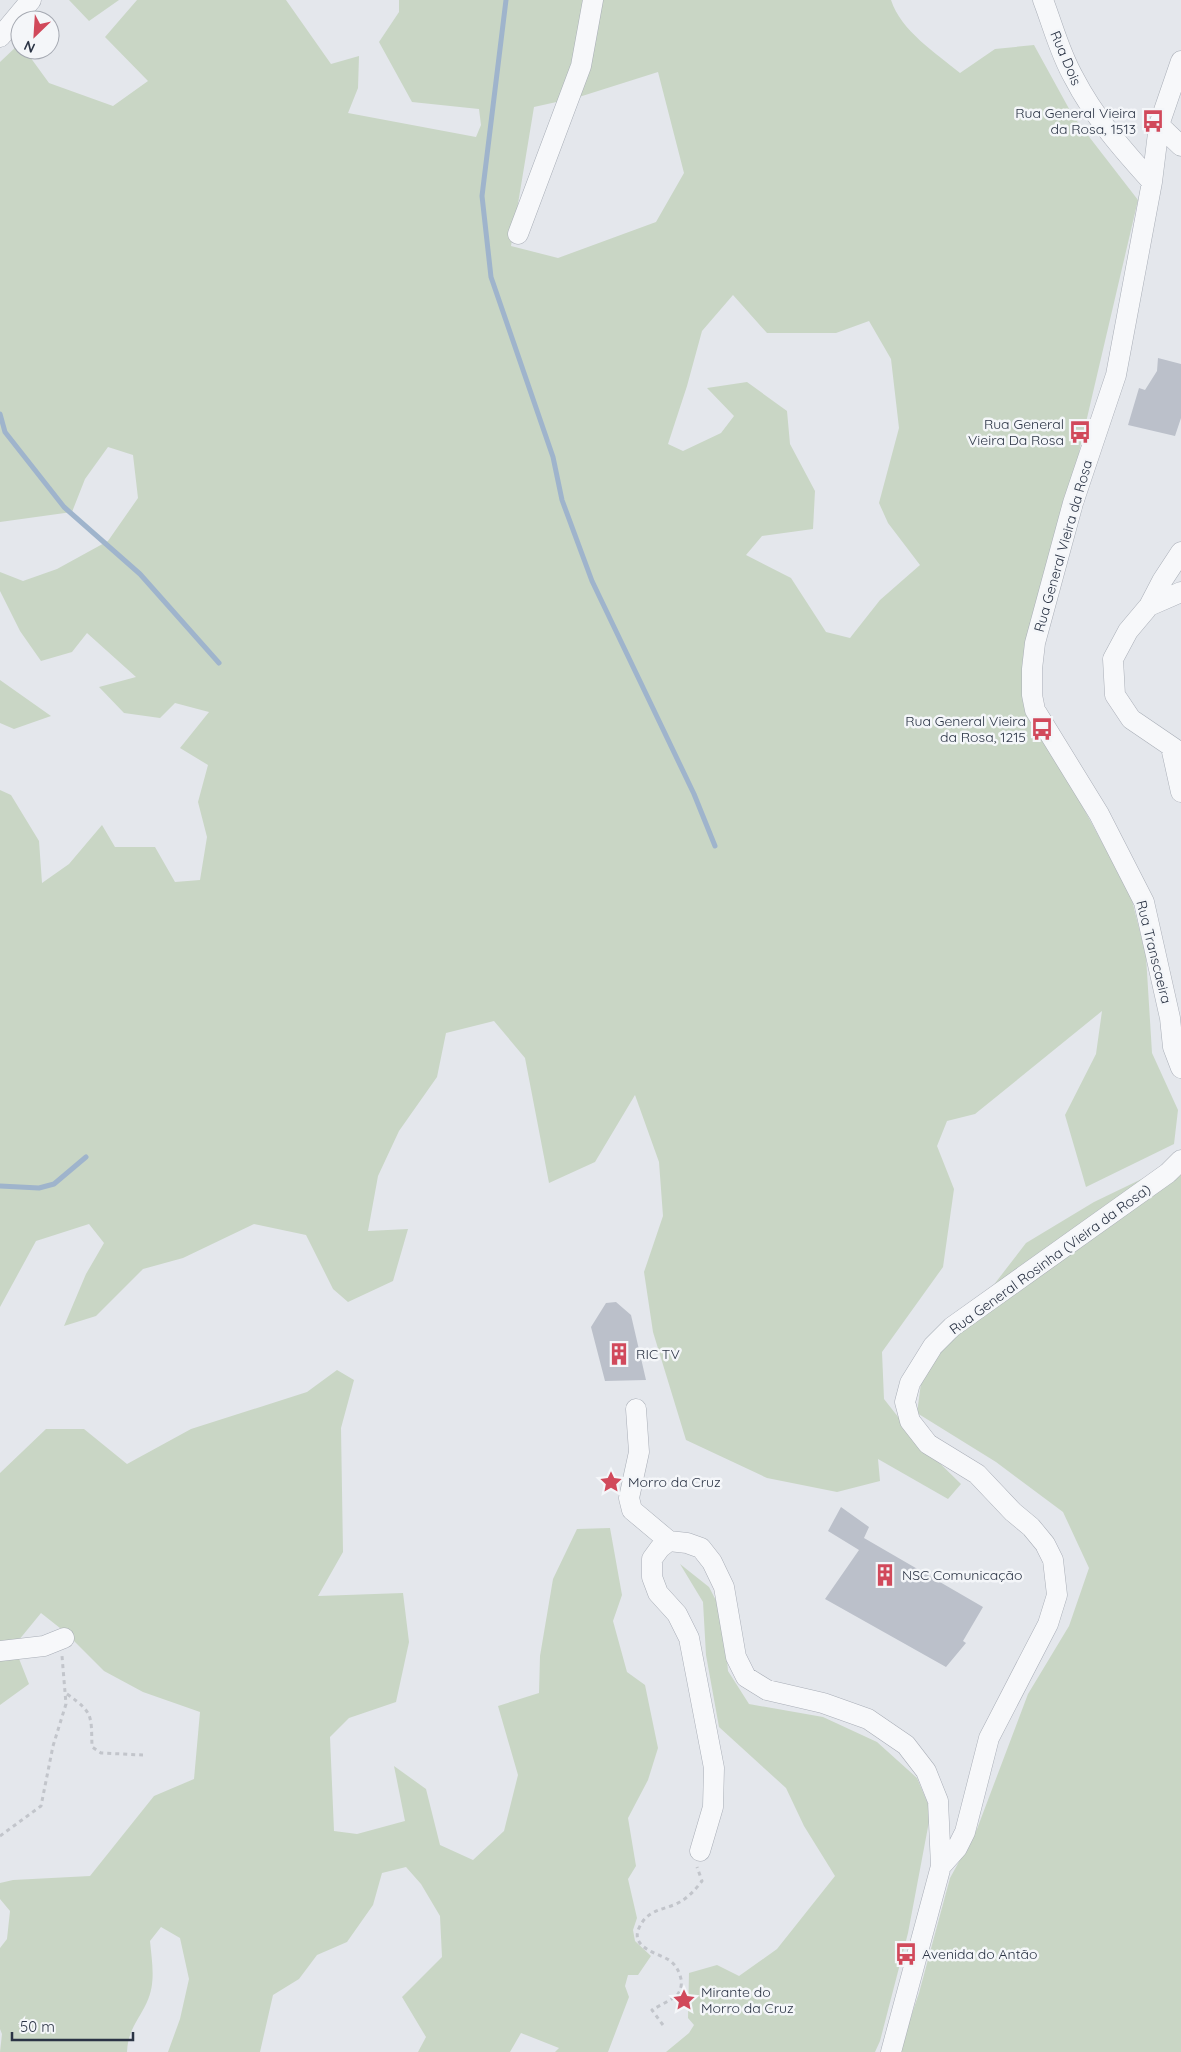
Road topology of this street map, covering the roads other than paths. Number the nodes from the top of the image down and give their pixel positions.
1 (31, 0) edge
2 (593, 0) edge
3 (1043, 0) edge
4 (0, 37) edge
5 (1181, 61) edge
6 (1159, 125) junction
7 (1181, 146) edge
8 (1152, 182) junction
9 (518, 234) dead end
10 (1181, 552) edge
11 (1181, 592) edge
12 (1150, 606) junction
13 (1176, 750) edge
14 (1181, 792) edge
15 (1099, 814) joint
16 (1181, 1068) edge
17 (1181, 1160) edge
18 (636, 1409) dead end
19 (668, 1541) junction
20 (64, 1638) road end
21 (0, 1651) edge
22 (700, 1851) road end
23 (941, 1866) junction
24 (891, 2052) edge

1 - 4 street
2 - 9 street
3 - 8 street, Rua Dois
5 - 6 street, Rua General Vieira da Rosa
6 - 7 street
6 - 8 street, Rua General Vieira da Rosa
8 - 15 street, Rua General Vieira da Rosa
10 - 12 street
11 - 12 street
12 - 13 street
13 - 14 street
15 - 16 street, Rua Transcaeira
17 - 23 street, Rua General Rosinha (Vieira da Rosa)
18 - 19 street
19 - 22 street
19 - 23 street
20 - 21 street
23 - 24 street

